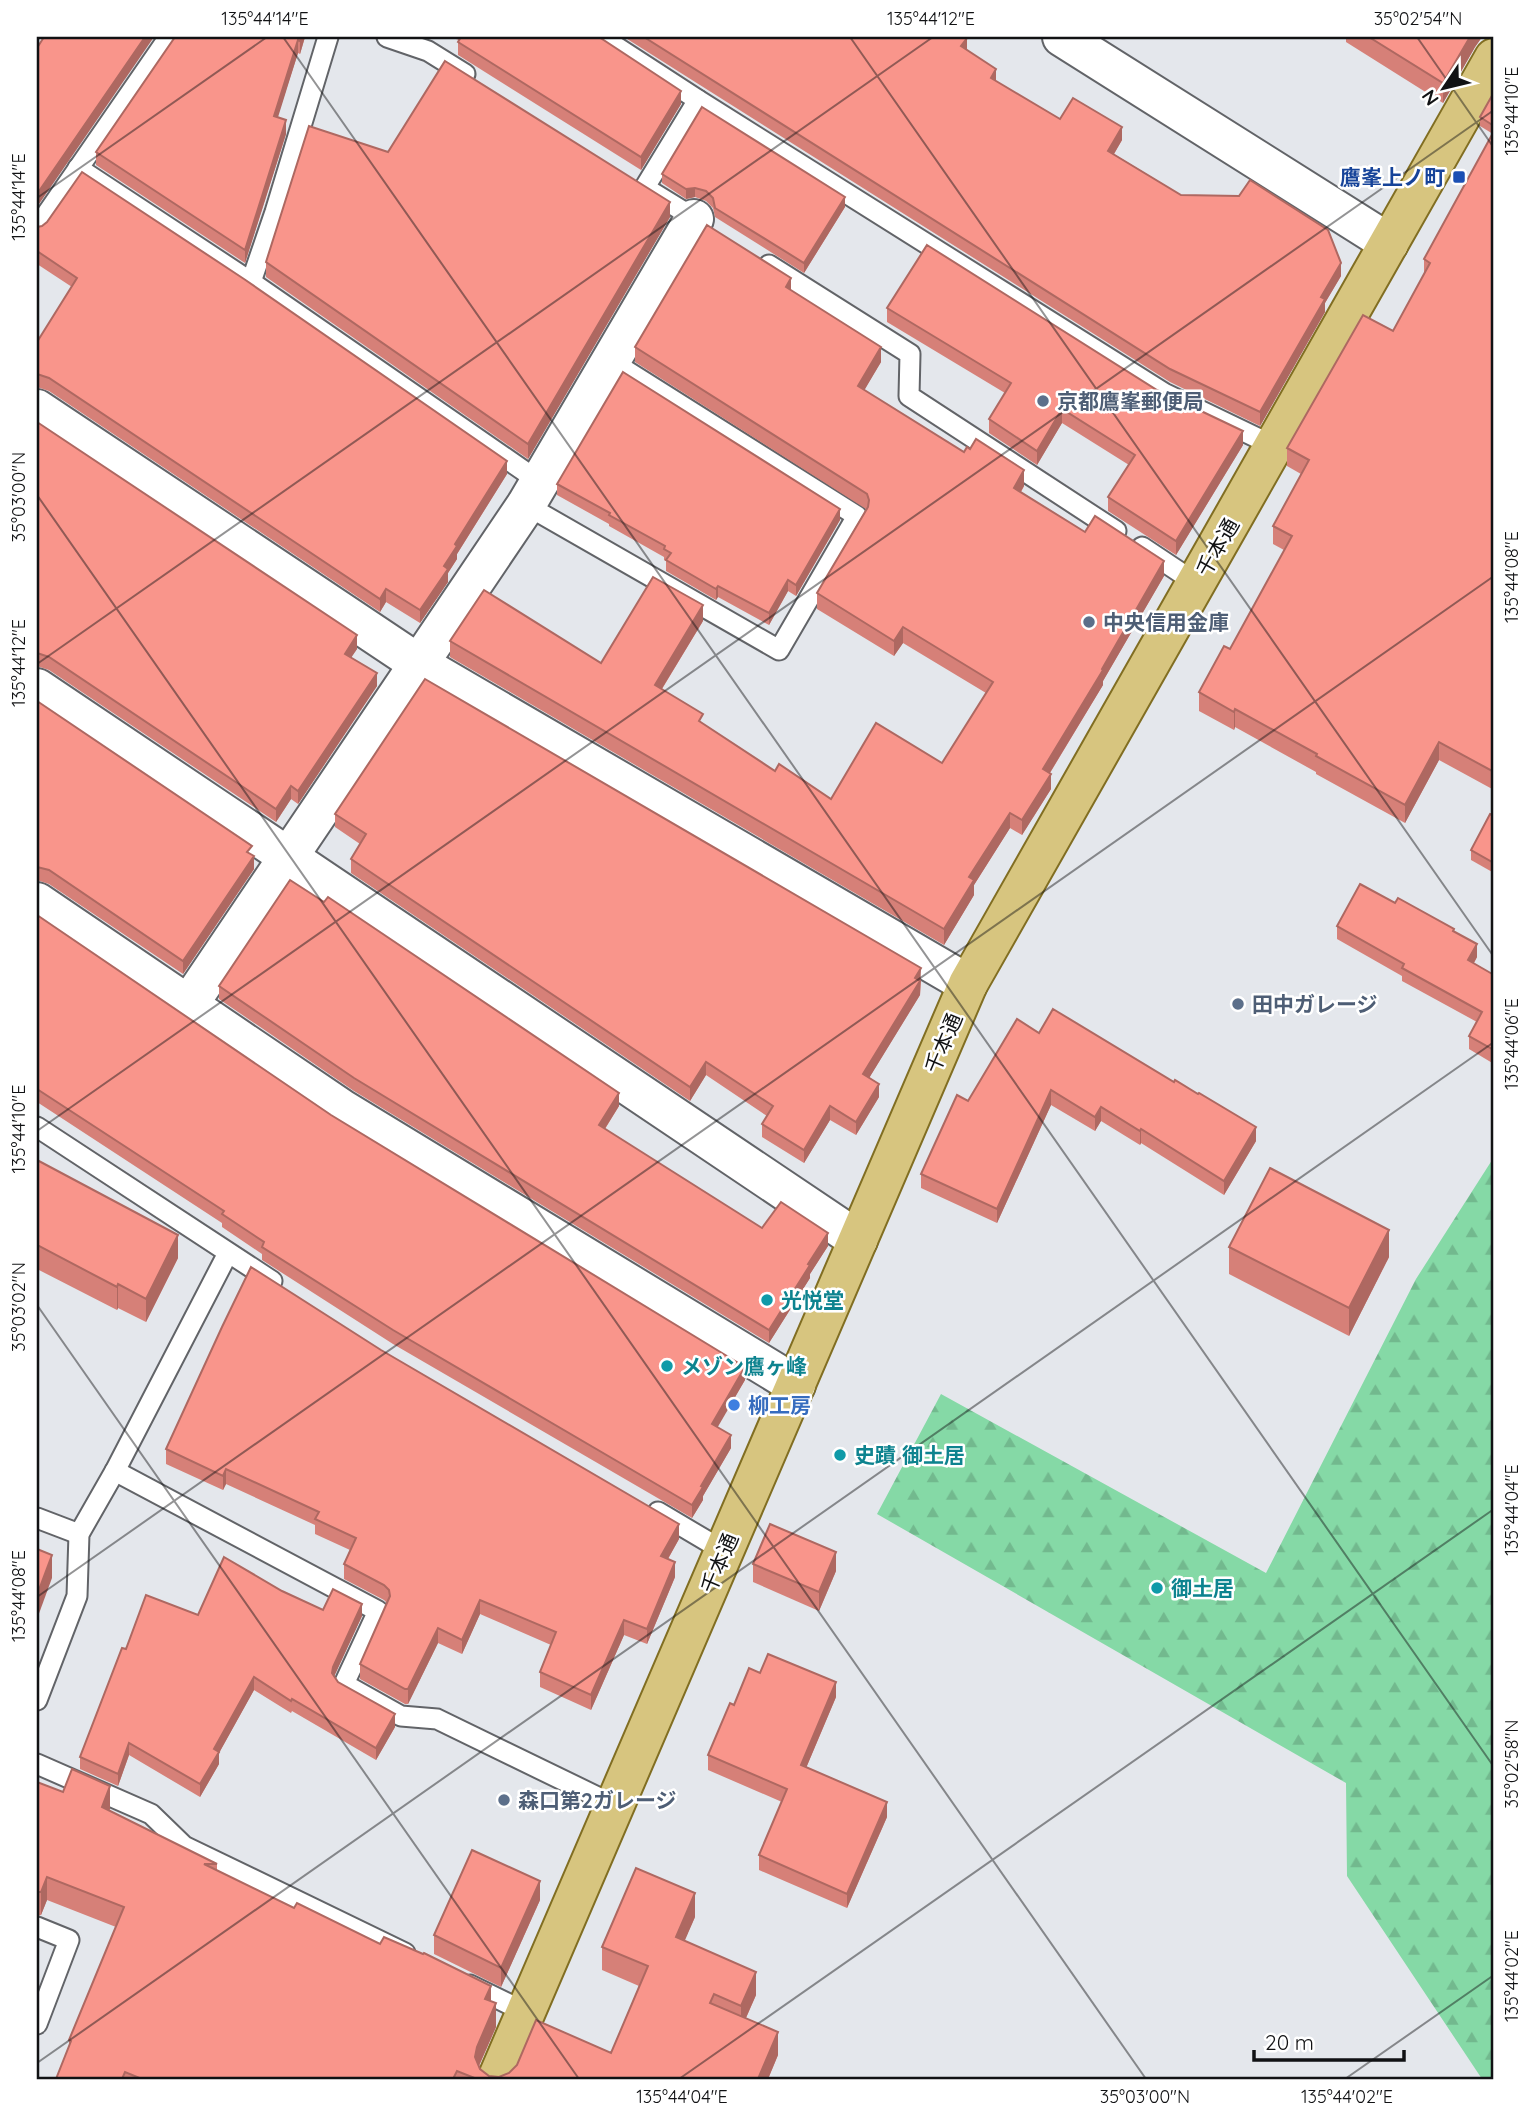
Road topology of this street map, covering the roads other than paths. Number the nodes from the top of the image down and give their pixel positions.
1 (169, 37) edge
2 (327, 37) edge
3 (387, 37) edge
4 (601, 37) edge
5 (1062, 37) edge
6 (1494, 58) edge
7 (485, 87) edge
8 (698, 100) junction
9 (78, 168) junction
10 (706, 226) joint
11 (37, 228) edge
12 (1389, 243) junction
13 (751, 254) edge
14 (251, 282) junction
15 (611, 361) junction
16 (37, 410) edge
17 (1274, 446) junction
18 (533, 494) junction
19 (1196, 583) junction
20 (419, 664) junction
21 (37, 688) edge
22 (288, 857) junction
23 (37, 902) edge
24 (968, 984) junction
25 (190, 1004) junction
26 (37, 1127) edge
27 (858, 1240) junction
28 (228, 1253) junction
29 (285, 1289) edge
30 (796, 1385) junction
31 (115, 1471) junction
32 (640, 1502) edge
33 (37, 1518) edge
34 (79, 1534) junction
35 (724, 1551) junction
36 (44, 1662) edge
37 (37, 1700) edge
38 (37, 1763) edge
39 (614, 1805) junction
40 (37, 1927) edge
41 (416, 1959) edge
42 (452, 1976) edge
43 (526, 2012) junction
44 (37, 2024) edge
45 (496, 2079) edge

1 - 9 lane
2 - 14 lane
3 - 7 lane
4 - 8 lane
5 - 12 street
6 - 12 main road, 千本通
8 - 10 lane
8 - 17 lane
9 - 11 lane
9 - 14 lane
10 - 15 street
12 - 17 main road, 千本通
13 - 19 lane
14 - 18 lane
15 - 18 street
15 - 18 lane
16 - 20 street
17 - 19 main road, 千本通
18 - 20 street
19 - 24 main road, 千本通
20 - 22 street
20 - 24 street
21 - 22 street
22 - 25 street
22 - 27 street
23 - 25 street
24 - 27 main road, 千本通
25 - 30 street
26 - 28 lane
27 - 30 main road, 千本通
28 - 29 lane
28 - 31 lane
30 - 35 main road, 千本通
31 - 34 lane
31 - 39 lane
32 - 35 lane
33 - 34 lane
34 - 36 lane
35 - 39 main road, 千本通
36 - 37 lane
38 - 41 lane
39 - 43 main road, 千本通
40 - 44 lane
42 - 43 lane
43 - 45 main road, 千本通

